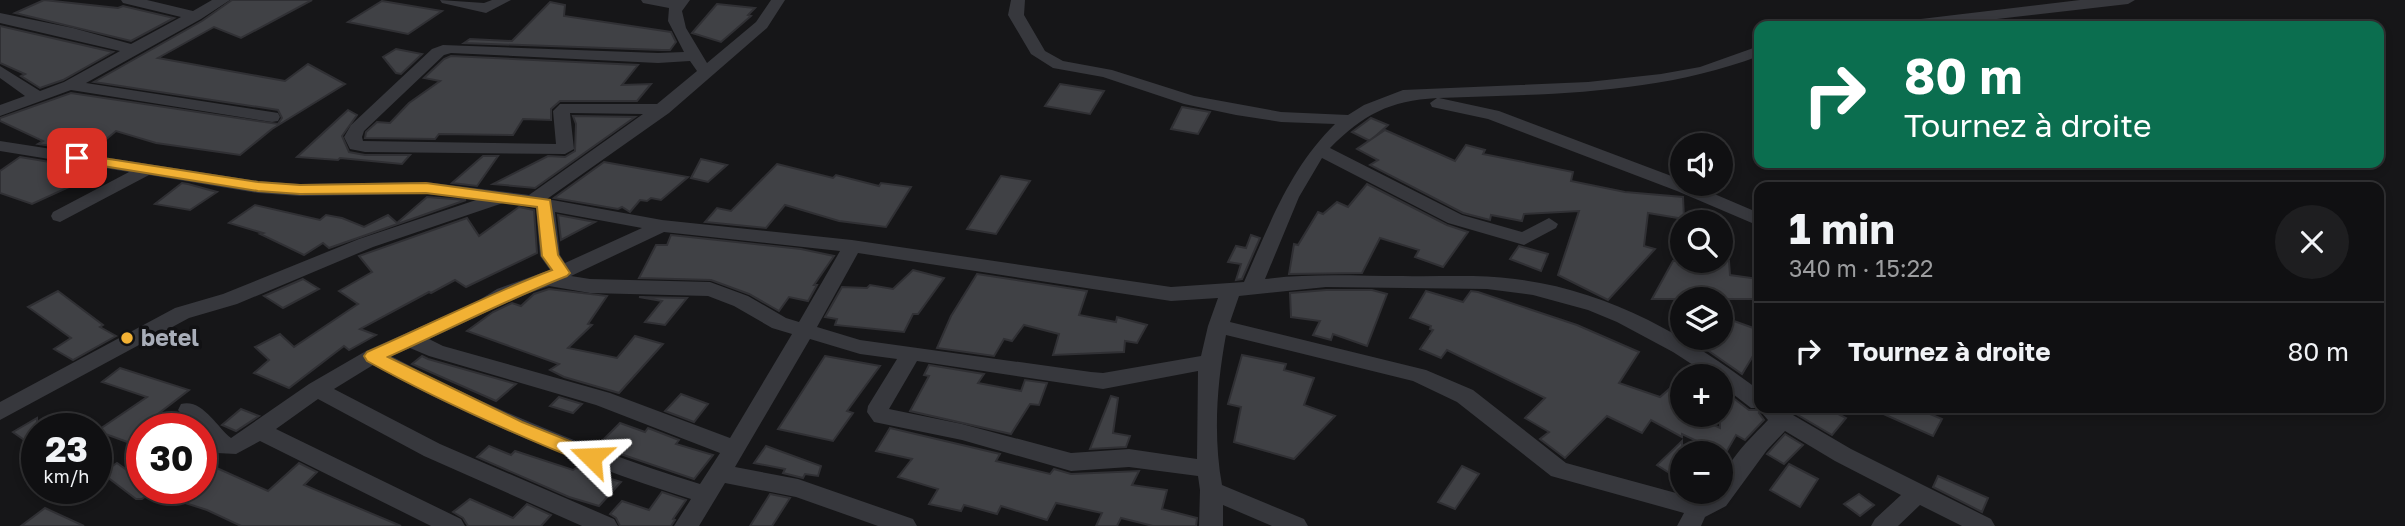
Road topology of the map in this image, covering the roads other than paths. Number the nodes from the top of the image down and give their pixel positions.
1 (128, 0) edge
2 (223, 0) edge
3 (447, 0) edge
4 (504, 0) edge
5 (648, 0) edge
6 (778, 0) edge
7 (1018, 0) edge
8 (2128, 0) edge
9 (681, 2) edge
10 (196, 16) junction
11 (0, 18) edge
12 (1941, 21) edge
13 (135, 50) junction
14 (1754, 53) edge
15 (694, 57) junction
16 (0, 71) edge
17 (706, 72) junction
18 (70, 85) junction
19 (1403, 95) junction
20 (38, 97) junction
21 (663, 109) junction
22 (0, 111) edge
23 (272, 117) dead end
24 (1349, 120) junction
25 (0, 146) edge
26 (565, 149) junction
27 (1319, 149) junction
28 (588, 159) junction
29 (147, 169) junction
30 (507, 197) junction
31 (538, 203) junction
32 (60, 216) dead end
33 (1754, 218) edge
34 (1549, 225) dead end
35 (662, 226) junction
36 (852, 246) junction
37 (555, 276) junction
38 (1242, 287) junction
39 (1218, 326) junction
40 (802, 332) junction
41 (410, 340) junction
42 (910, 355) junction
43 (373, 356) junction
44 (1208, 363) junction
45 (317, 389) junction
46 (1754, 398) edge
47 (189, 410) dead end
48 (0, 412) edge
49 (1774, 414) edge
50 (258, 430) junction
51 (734, 449) junction
52 (719, 473) junction
53 (1210, 480) junction
54 (1918, 492) junction
55 (706, 495) junction
56 (1694, 517) edge
57 (453, 526) edge
58 (606, 526) edge
59 (686, 526) edge
60 (905, 526) edge
61 (1211, 526) edge
62 (1296, 526) edge
63 (1883, 526) edge
64 (1983, 526) edge

1 - 10 street
2 - 10 street
3 - 4 street
5 - 9 street
6 - 17 street
7 - 24 street
8 - 12 street
9 - 15 street
10 - 13 street
11 - 13 street
13 - 18 street
14 - 19 street
15 - 17 street
15 - 26 street
16 - 20 street
17 - 21 street
18 - 20 street
18 - 23 street
19 - 24 street
19 - 33 street
20 - 22 street
21 - 26 street
21 - 28 street
24 - 27 street
25 - 29 street
26 - 28 street
27 - 34 street
27 - 38 street
28 - 31 street
29 - 30 street
29 - 32 street
30 - 31 street
30 - 48 street
31 - 35 street
31 - 37 street
35 - 36 street
35 - 37 street
36 - 38 street
36 - 40 street
37 - 40 street
37 - 41 street
38 - 39 street
38 - 46 street
39 - 44 street
39 - 56 street
40 - 42 street
40 - 51 street
41 - 43 street
41 - 51 street
42 - 44 street
42 - 53 street
43 - 45 street
43 - 55 street
44 - 53 street
45 - 50 street
45 - 58 street
47 - 50 street
49 - 54 street
49 - 56 street
50 - 57 street
51 - 52 street
52 - 55 street
52 - 60 street
53 - 61 street
53 - 62 street
54 - 63 street
54 - 64 street
55 - 59 street

